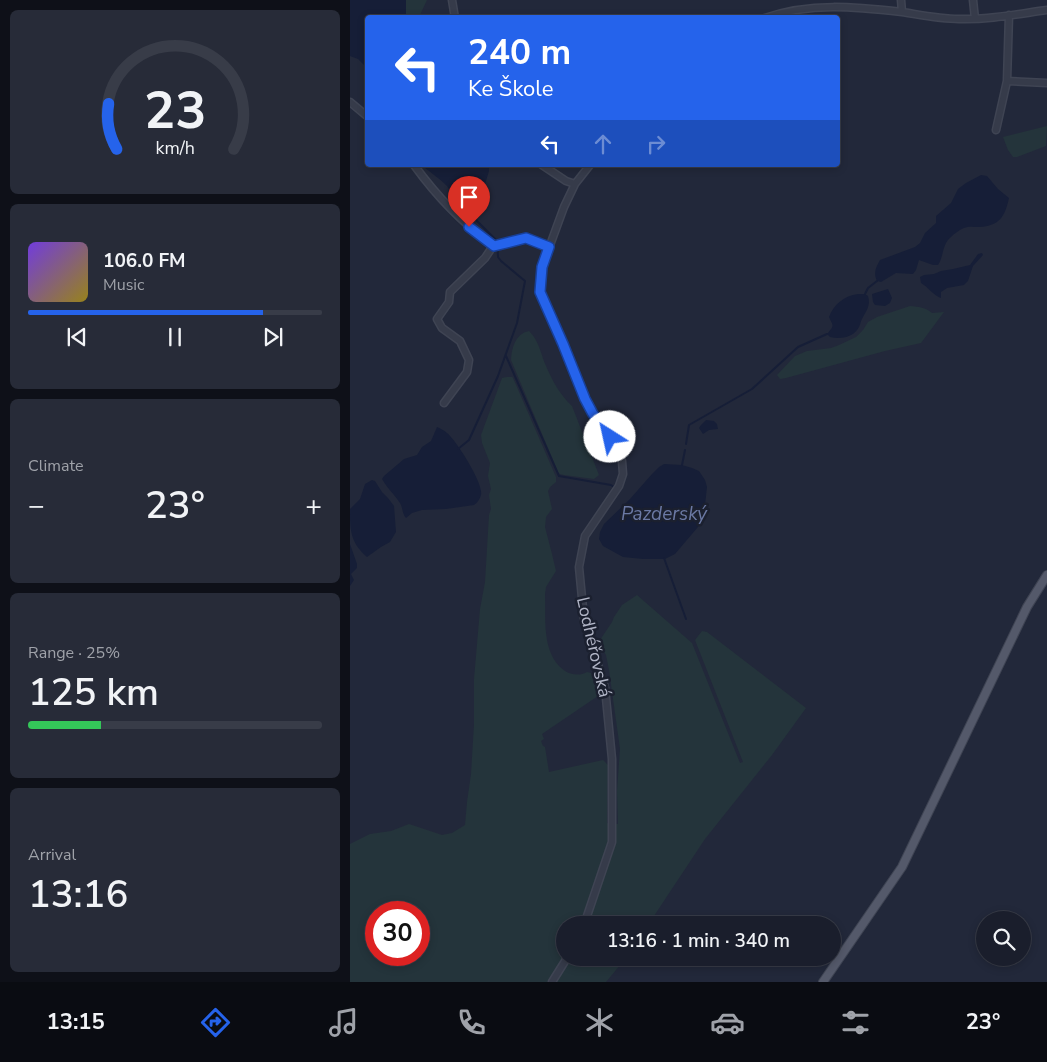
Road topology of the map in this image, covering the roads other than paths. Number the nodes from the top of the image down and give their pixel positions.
1 (452, 0) edge
2 (901, 0) edge
3 (973, 0) edge
4 (1047, 10) edge
5 (902, 12) junction
6 (454, 15) edge
7 (772, 15) edge
8 (1009, 15) junction
9 (975, 19) junction
10 (1007, 81) junction
11 (1047, 83) edge
12 (350, 102) edge
13 (365, 114) edge
14 (996, 130) dead end
15 (416, 167) edge
16 (545, 167) edge
17 (588, 167) edge
18 (575, 184) junction
19 (494, 246) junction
20 (549, 247) junction
21 (444, 403) dead end
22 (1047, 575) edge
23 (587, 916) edge
24 (562, 966) edge
25 (552, 982) edge
26 (823, 982) edge

1 - 6 street
2 - 5 street
3 - 9 street
4 - 8 street
5 - 7 street
5 - 9 street
8 - 9 street
8 - 10 street
10 - 11 street
10 - 14 street
12 - 13 street
15 - 19 street
16 - 18 street
17 - 18 street, Lodhéřovská
18 - 20 street, Lodhéřovská
19 - 20 street
19 - 21 street
20 - 23 street, Lodhéřovská
22 - 26 main road
24 - 25 street

